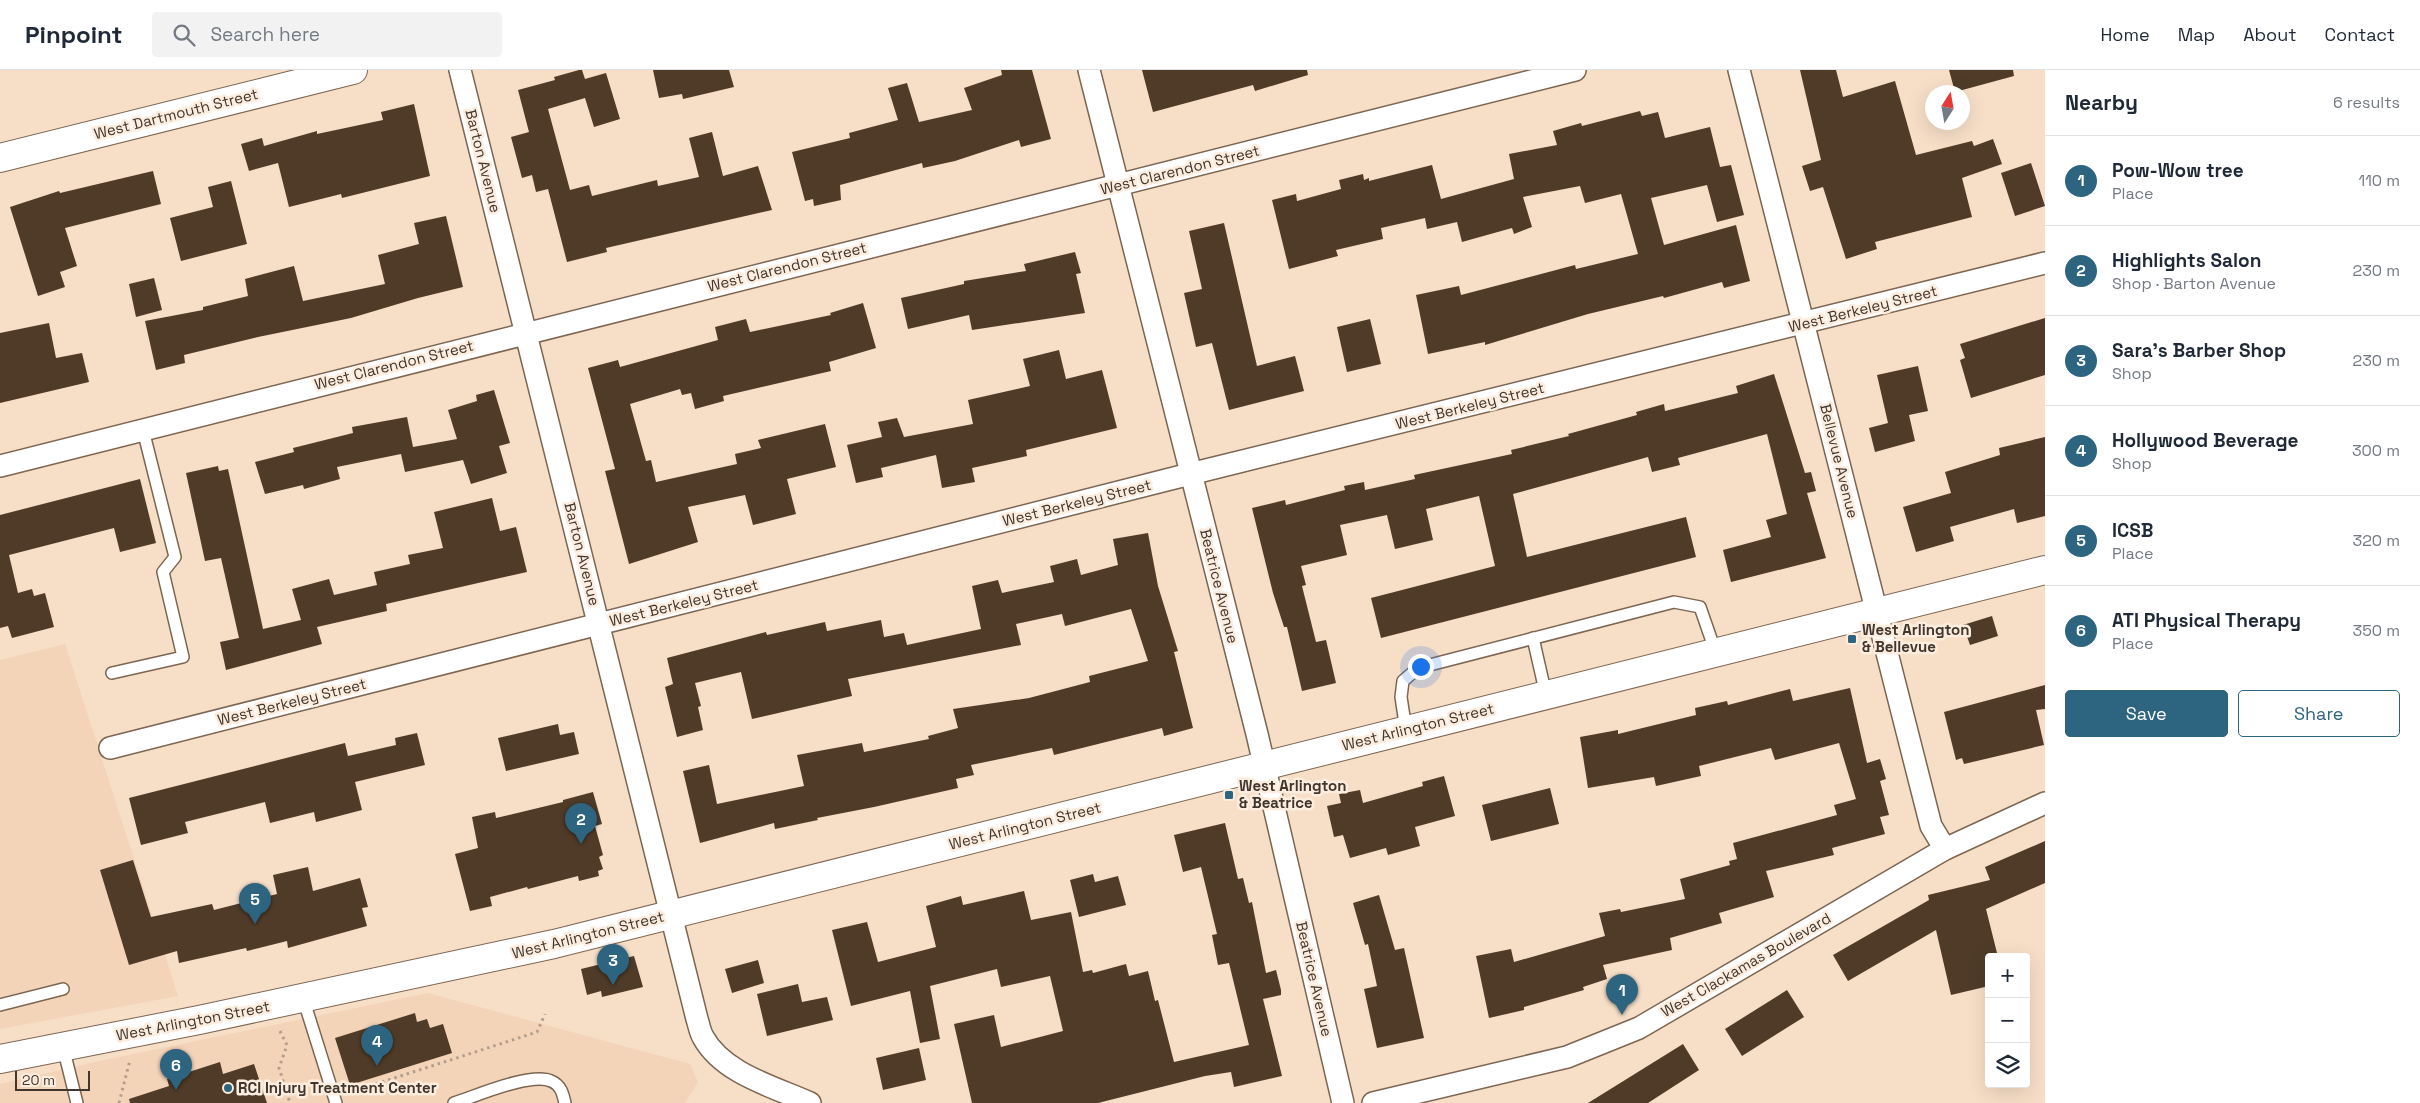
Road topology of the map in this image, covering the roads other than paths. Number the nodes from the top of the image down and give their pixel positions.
1 (353, 70) edge
2 (460, 70) edge
3 (1090, 70) edge
4 (1574, 70) edge
5 (1740, 70) edge
6 (0, 158) edge
7 (1119, 186) junction
8 (2045, 263) edge
9 (1805, 324) junction
10 (525, 332) junction
11 (142, 430) junction
12 (0, 466) edge
13 (1190, 474) junction
14 (2045, 570) edge
15 (1877, 612) junction
16 (600, 625) junction
17 (1533, 638) junction
18 (1716, 653) junction
19 (112, 673) dead end
20 (1546, 695) junction
21 (1406, 730) junction
22 (110, 748) dead end
23 (1264, 766) junction
24 (2045, 803) edge
25 (1945, 849) junction
26 (670, 915) junction
27 (62, 989) dead end
28 (303, 998) junction
29 (0, 1005) edge
30 (63, 1047) junction
31 (0, 1059) edge
32 (335, 1100) edge
33 (77, 1103) edge
34 (454, 1103) edge
35 (565, 1103) edge
36 (810, 1103) edge
37 (1344, 1103) edge
38 (1373, 1103) edge

1 - 6 main road, West Dartmouth Street
2 - 10 street, Barton Avenue
3 - 7 street, Beatrice Avenue
4 - 7 street, West Clarendon Street
5 - 9 street, Bellevue Avenue
7 - 10 street, West Clarendon Street
7 - 13 street, Beatrice Avenue
8 - 9 street, West Berkeley Street
9 - 13 street, West Berkeley Street
9 - 15 street, Bellevue Avenue
10 - 11 street, West Clarendon Street
10 - 16 street, Barton Avenue
11 - 12 street, West Clarendon Street
11 - 19 lane
13 - 16 street, West Berkeley Street
13 - 23 street, Beatrice Avenue
14 - 15 main road, West Arlington Street
15 - 18 main road, West Arlington Street
15 - 25 street, Bellevue Avenue
16 - 22 street, West Berkeley Street
16 - 26 street, Barton Avenue
17 - 18 lane
17 - 20 lane
17 - 21 lane
18 - 20 main road, West Arlington Street
20 - 21 main road, West Arlington Street
21 - 23 main road, West Arlington Street
23 - 26 main road, West Arlington Street
23 - 37 street, Beatrice Avenue
24 - 25 street, West Clackamas Boulevard
25 - 38 street, West Clackamas Boulevard
26 - 28 main road, West Arlington Street
26 - 36 street, Barton Avenue
27 - 29 lane
28 - 30 main road, West Arlington Street
28 - 32 lane
30 - 31 main road, West Arlington Street
30 - 33 lane
34 - 35 lane

